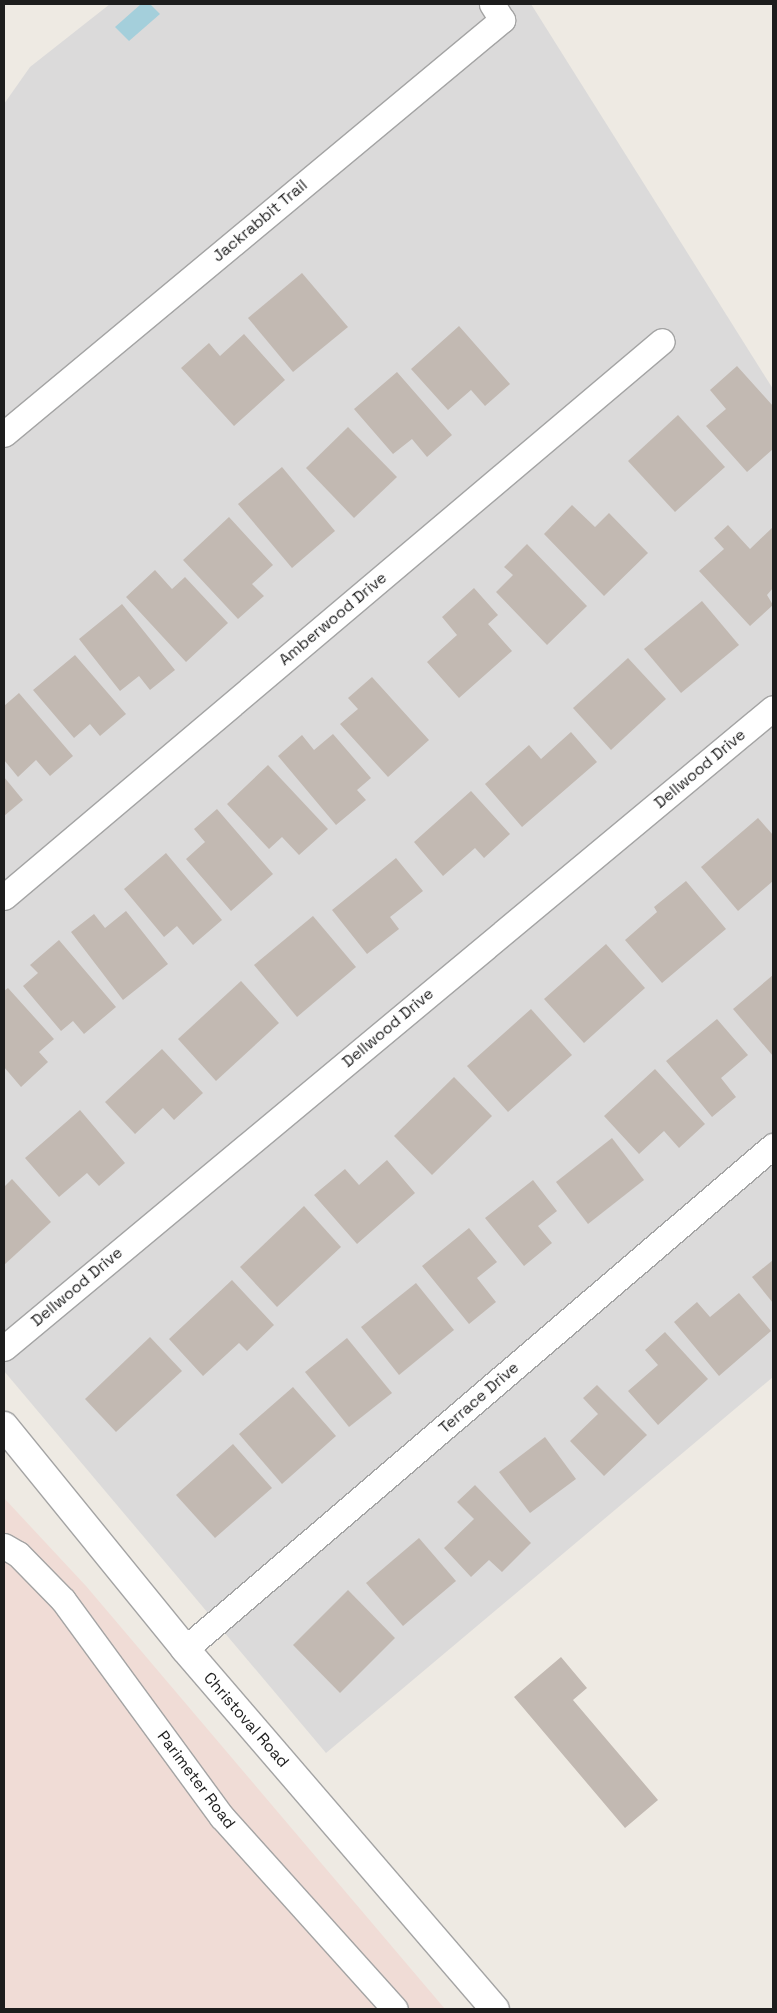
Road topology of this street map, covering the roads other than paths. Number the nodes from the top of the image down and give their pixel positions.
1 (492, 4) edge
2 (662, 341) dead end
3 (4, 434) edge
4 (773, 708) edge
5 (4, 898) edge
6 (773, 1146) edge
7 (4, 1348) edge
8 (4, 1426) edge
9 (4, 1546) edge
10 (185, 1649) junction
11 (395, 2009) edge
12 (495, 2009) edge

1 - 3 street, Jackrabbit Trail
2 - 5 street, Amberwood Drive
4 - 7 street, Dellwood Drive
6 - 10 street, Terrace Drive
8 - 10 street, Christoval Road
9 - 11 street, Parimeter Road
10 - 12 street, Christoval Road

